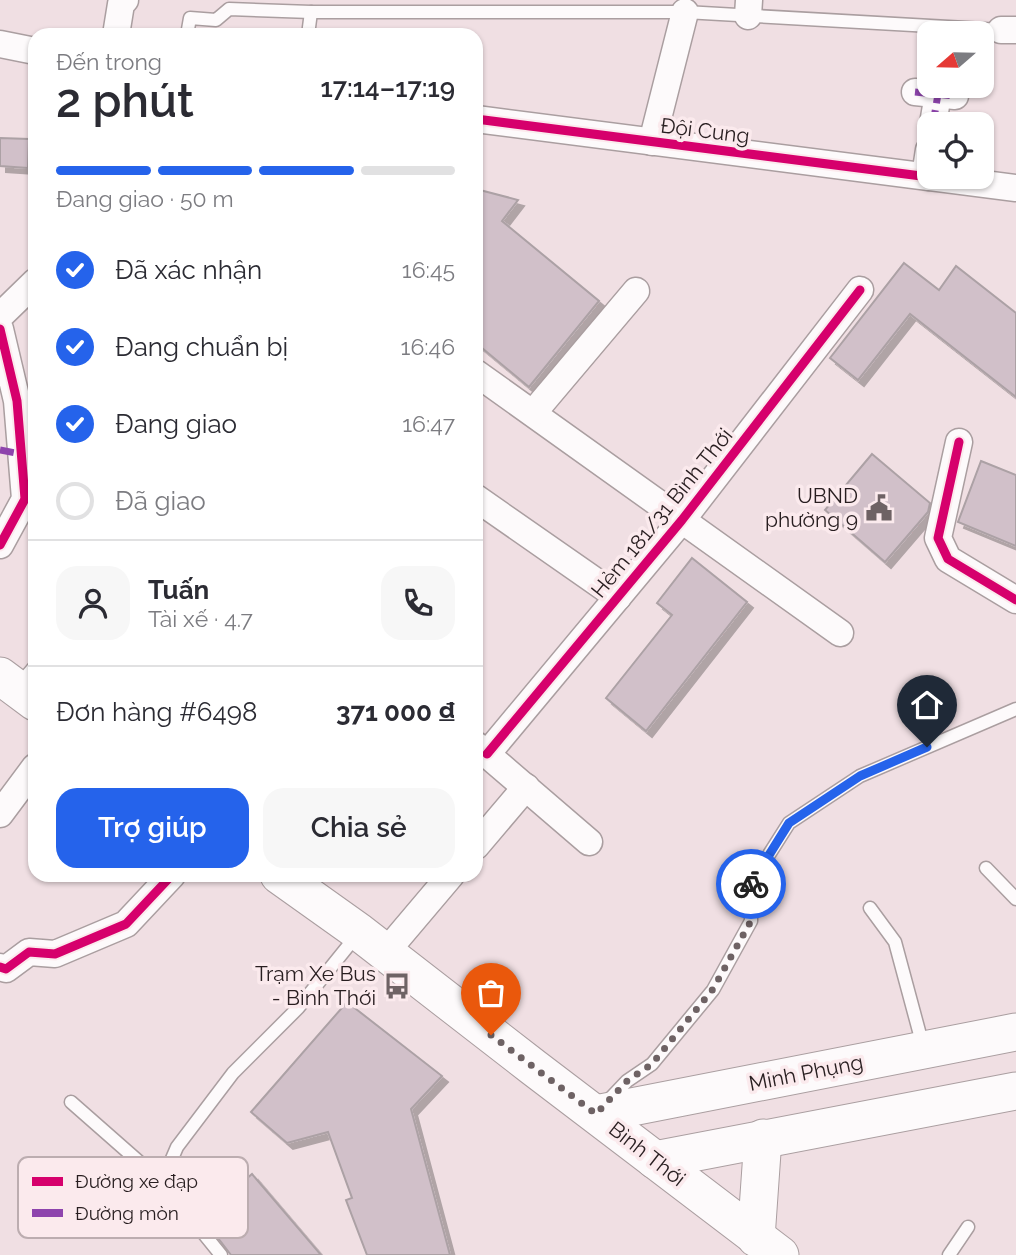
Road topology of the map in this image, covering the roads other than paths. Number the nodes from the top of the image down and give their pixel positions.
1 (125, 0) edge
2 (749, 8) edge
3 (311, 12) junction
4 (685, 12) junction
5 (117, 28) edge
6 (188, 28) edge
7 (309, 28) edge
8 (1008, 30) edge
9 (0, 44) edge
10 (28, 50) edge
11 (483, 119) edge
12 (652, 142) junction
13 (917, 176) edge
14 (994, 185) edge
15 (1016, 188) edge
16 (28, 289) edge
17 (636, 290) dead end
18 (860, 290) dead end
19 (0, 316) edge
20 (0, 329) edge
21 (483, 378) edge
22 (533, 413) junction
23 (959, 442) dead end
24 (10, 452) edge
25 (483, 503) edge
26 (682, 520) junction
27 (0, 545) edge
28 (618, 597) junction
29 (1016, 600) edge
30 (840, 633) dead end
31 (1016, 709) edge
32 (483, 749) edge
33 (483, 751) edge
34 (28, 776) edge
35 (526, 787) junction
36 (0, 814) edge
37 (483, 838) edge
38 (589, 842) dead end
39 (986, 868) dead end
40 (165, 882) edge
41 (289, 882) edge
42 (443, 882) edge
43 (1016, 899) edge
44 (870, 908) dead end
45 (372, 942) junction
46 (0, 967) edge
47 (1016, 1032) edge
48 (925, 1050) junction
49 (1016, 1091) edge
50 (71, 1102) dead end
51 (596, 1114) junction
52 (763, 1138) junction
53 (134, 1157) edge
54 (173, 1157) edge
55 (655, 1160) junction
56 (968, 1227) dead end
57 (207, 1238) edge
58 (768, 1247) edge
59 (221, 1255) edge
60 (948, 1255) edge

1 - 5 street
2 - 4 lane
2 - 8 lane
3 - 4 lane
3 - 6 lane
3 - 7 lane
4 - 12 street
9 - 10 street
11 - 12 street, Đội Cung
12 - 13 street, Đội Cung
14 - 15 street, Đội Cung
16 - 19 street
17 - 22 street
18 - 26 street, Hẻm 181/31 Bình Thới
20 - 24 street
21 - 22 street
22 - 26 street
23 - 29 street
24 - 27 street
25 - 28 street
26 - 28 street, Hẻm 181/31 Bình Thới
26 - 30 street
28 - 32 street, Hẻm 181/31 Bình Thới
31 - 51 lane
33 - 35 street
34 - 36 street
35 - 37 street
35 - 38 street
39 - 43 lane
40 - 46 street
41 - 45 main road, Bình Thới
42 - 45 street
44 - 48 lane
45 - 51 main road, Bình Thới
45 - 54 lane
47 - 48 main road, Minh Phụng
48 - 51 main road, Minh Phụng
49 - 52 main road
50 - 53 lane
51 - 55 main road, Bình Thới
52 - 55 main road
52 - 58 main road
55 - 58 main road, Bình Thới
56 - 60 lane
57 - 59 lane

